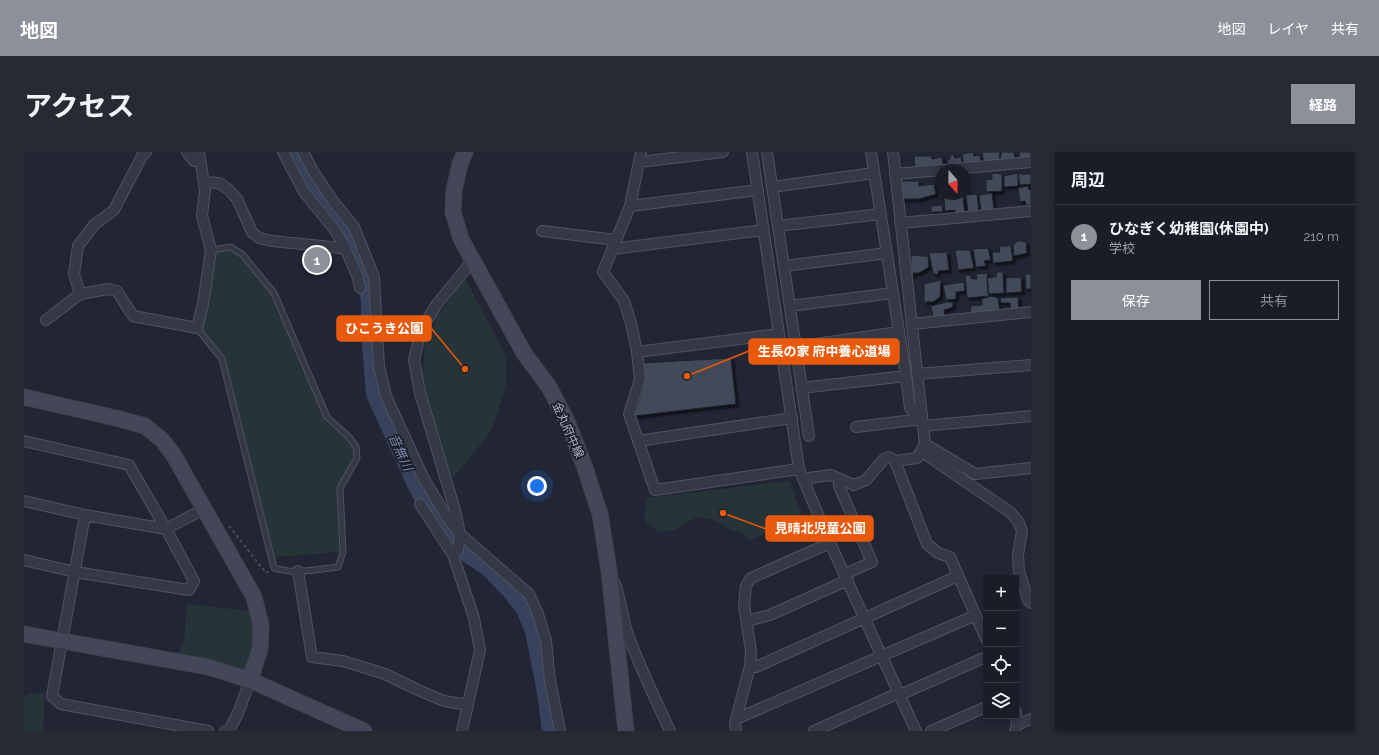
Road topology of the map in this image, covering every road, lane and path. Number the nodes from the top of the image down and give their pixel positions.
1 (146, 152) edge
2 (187, 152) edge
3 (283, 152) edge
4 (303, 152) edge
5 (465, 152) edge
6 (723, 152) edge
7 (752, 152) edge
8 (767, 152) edge
9 (871, 152) edge
10 (893, 152) edge
11 (199, 157) edge
12 (640, 157) edge
13 (1031, 162) edge
14 (971, 167) edge
15 (935, 171) edge
16 (874, 172) junction
17 (895, 174) junction
18 (204, 182) junction
19 (772, 187) junction
20 (758, 190) junction
21 (630, 206) junction
22 (1031, 211) edge
23 (881, 214) junction
24 (900, 222) junction
25 (778, 226) junction
26 (764, 230) junction
27 (542, 232) dead end
28 (614, 244) junction
29 (344, 245) junction
30 (211, 250) junction
31 (887, 253) junction
32 (473, 260) junction
33 (784, 266) junction
34 (360, 288) dead end
35 (893, 292) junction
36 (80, 294) junction
37 (790, 306) junction
38 (1031, 312) edge
39 (46, 320) dead end
40 (912, 324) junction
41 (197, 328) junction
42 (899, 332) junction
43 (779, 334) junction
44 (796, 346) junction
45 (637, 352) junction
46 (1031, 365) edge
47 (917, 374) junction
48 (906, 376) junction
49 (802, 388) junction
50 (24, 397) edge
51 (1031, 416) edge
52 (792, 418) junction
53 (922, 422) junction
54 (856, 427) dead end
55 (809, 436) dead end
56 (24, 441) edge
57 (638, 441) junction
58 (923, 448) junction
59 (895, 461) junction
60 (1031, 468) edge
61 (799, 469) junction
62 (841, 479) junction
63 (805, 484) junction
64 (24, 501) edge
65 (420, 504) dead end
66 (204, 509) junction
67 (85, 515) junction
68 (225, 521) dead end
69 (166, 529) junction
70 (460, 534) junction
71 (830, 543) junction
72 (455, 553) junction
73 (24, 560) edge
74 (274, 568) junction
75 (298, 570) junction
76 (609, 571) junction
77 (75, 572) junction
78 (958, 576) junction
79 (846, 577) junction
80 (1031, 603) edge
81 (976, 615) junction
82 (864, 617) junction
83 (747, 621) junction
84 (983, 632) edge
85 (24, 634) edge
86 (63, 641) junction
87 (882, 656) junction
88 (983, 658) edge
89 (750, 666) junction
90 (250, 680) junction
91 (900, 694) junction
92 (468, 705) junction
93 (983, 708) edge
94 (736, 719) junction
95 (1031, 719) edge
96 (1016, 728) edge
97 (208, 731) edge
98 (226, 731) edge
99 (364, 731) edge
100 (462, 731) edge
101 (560, 731) edge
102 (626, 731) edge
103 (670, 731) edge
104 (736, 731) edge
105 (814, 731) edge
106 (916, 731) edge
107 (931, 731) edge

1 - 36 street
2 - 11 street
3 - 29 street
4 - 70 street
5 - 32 street, 金丸府中線
6 - 12 street
7 - 20 street
8 - 19 street
9 - 16 street
10 - 17 street
11 - 18 street
12 - 21 street
13 - 14 street
15 - 17 street
16 - 19 street
16 - 23 street
17 - 24 street
18 - 29 street
18 - 30 street
19 - 25 street
20 - 21 street
20 - 26 street
21 - 28 street
22 - 24 street
23 - 25 street
23 - 31 street
24 - 40 street
25 - 33 street
26 - 28 street
26 - 43 street
27 - 28 street
28 - 45 street
29 - 34 street
30 - 41 street
30 - 75 lane
31 - 33 street
31 - 35 street
32 - 70 street
32 - 76 street, 金丸府中線
33 - 37 street
35 - 37 street
35 - 42 street
36 - 39 street
36 - 41 street
37 - 44 street
38 - 40 street
40 - 47 street
41 - 74 lane
42 - 44 street
42 - 48 street
43 - 45 street
43 - 52 street
44 - 49 street
45 - 57 street
46 - 47 street
47 - 53 street
48 - 49 street
48 - 53 street
49 - 55 street
50 - 66 street
51 - 53 street
52 - 57 street
52 - 61 street
53 - 54 street
53 - 58 street
56 - 69 street
57 - 61 street
58 - 59 street
58 - 60 street
58 - 80 street
59 - 62 street
59 - 78 street
61 - 63 street
62 - 63 street
62 - 79 street
63 - 71 street
64 - 67 street
65 - 72 street
66 - 69 street
66 - 90 street
67 - 69 street
67 - 77 street
68 - 74 path
69 - 77 street
70 - 72 street
70 - 101 street
71 - 79 street
71 - 83 street
72 - 92 street
73 - 77 street
74 - 75 lane
75 - 92 street
76 - 102 street, 金丸府中線
76 - 103 street
77 - 86 street
78 - 81 street
78 - 82 street
79 - 82 street
79 - 83 street
81 - 84 street
81 - 87 street
82 - 87 street
82 - 89 street
83 - 89 street
85 - 86 street
86 - 90 street
86 - 97 street
87 - 91 street
87 - 94 street
88 - 91 street
89 - 94 street
90 - 98 street
90 - 99 street
91 - 105 street
91 - 106 street
92 - 100 street
93 - 107 street
94 - 104 street
95 - 96 street

